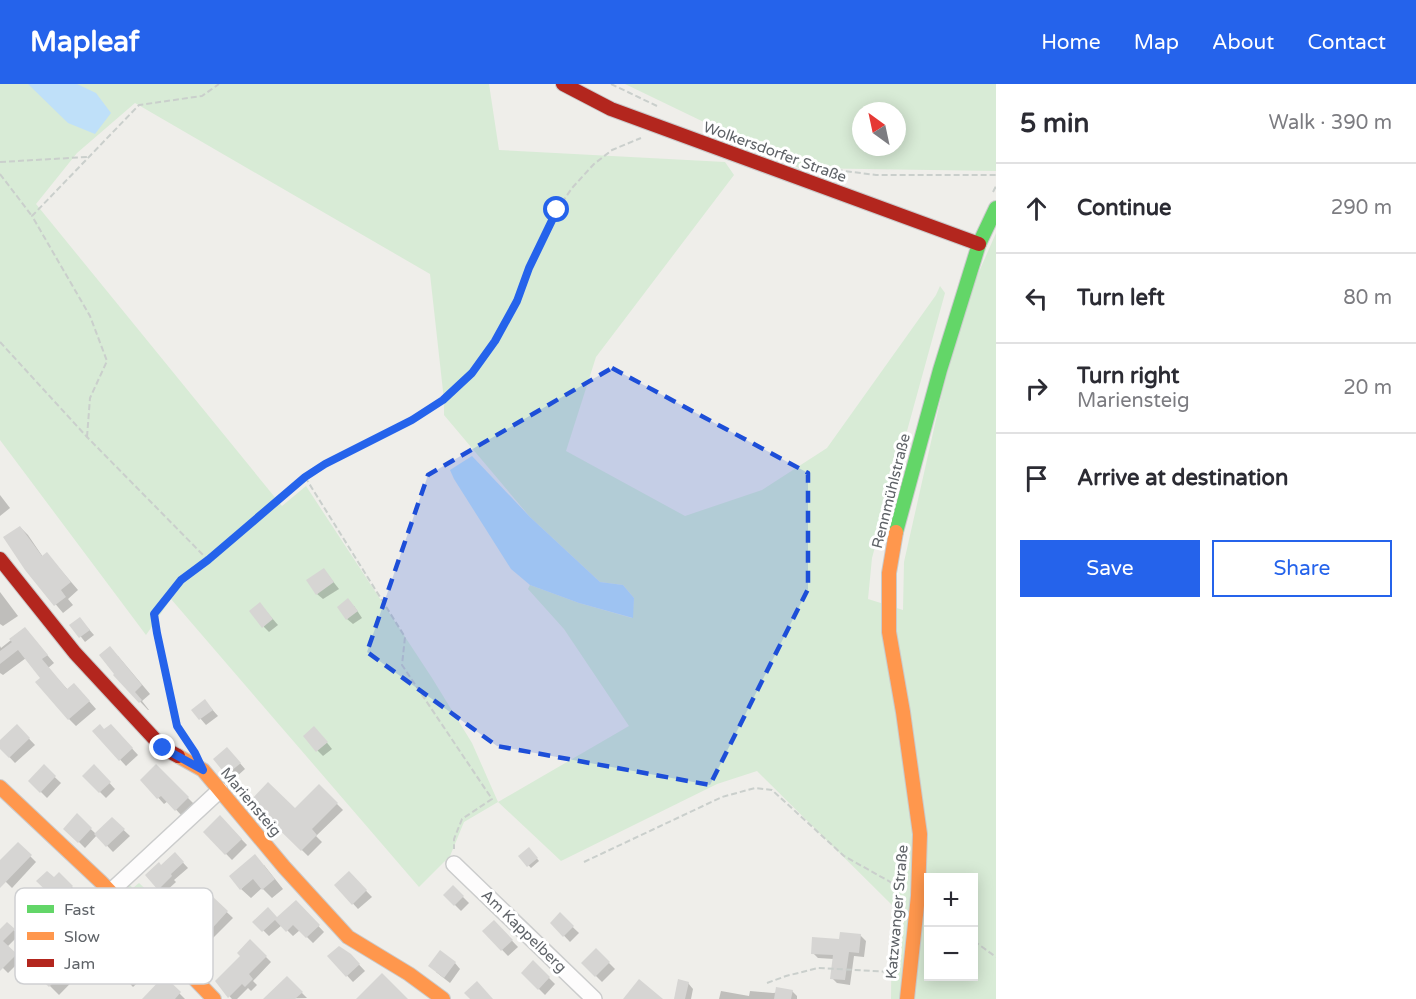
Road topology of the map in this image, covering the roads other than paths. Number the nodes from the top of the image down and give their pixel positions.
1 (563, 84) edge
2 (996, 207) edge
3 (980, 244) junction
4 (0, 559) edge
5 (0, 787) edge
6 (220, 790) junction
7 (915, 792) joint
8 (454, 864) road end
9 (106, 888) edge
10 (114, 888) edge
11 (199, 984) edge
12 (214, 999) edge
13 (443, 999) edge
14 (594, 999) edge
15 (907, 999) edge

1 - 3 street, Wolkersdorfer Straße
2 - 3 street, Rennmühlstraße
3 - 7 street, Rennmühlstraße
4 - 6 street, Mariensteig
5 - 9 street
6 - 10 street
6 - 13 street, Mariensteig
7 - 15 street, Katzwanger Straße
8 - 14 street, Am Kappelberg
11 - 12 street

